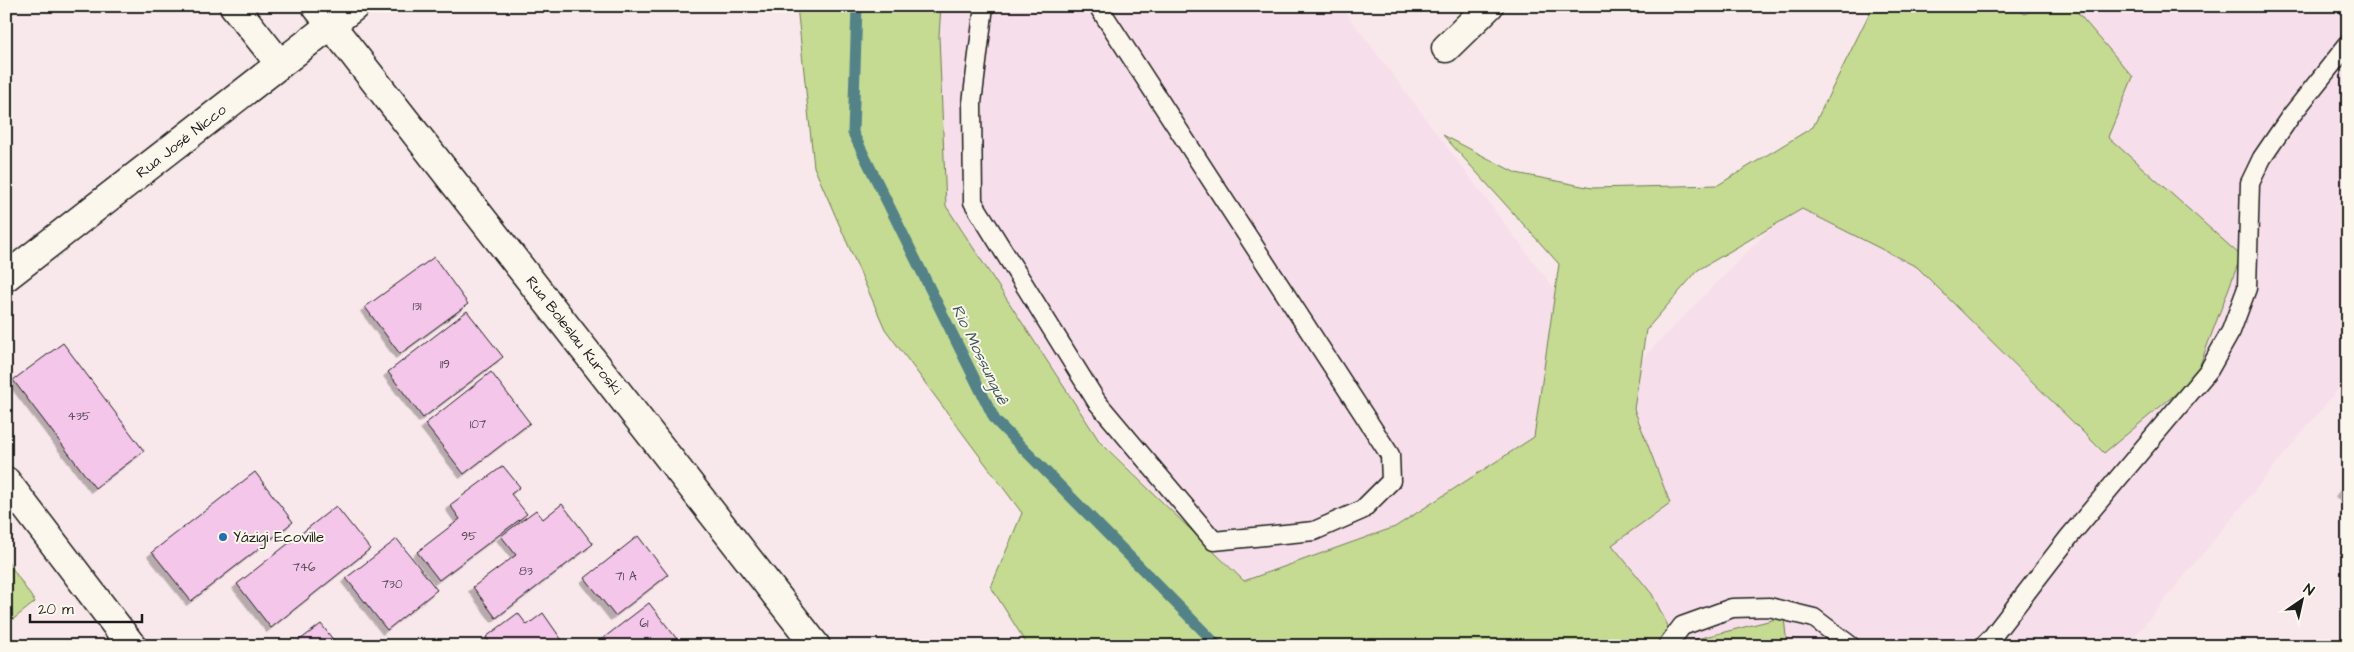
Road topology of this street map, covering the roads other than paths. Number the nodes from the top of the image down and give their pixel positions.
1 (234, 6) edge
2 (355, 6) edge
3 (984, 6) edge
4 (1098, 6) edge
5 (1489, 6) edge
6 (324, 15) edge
7 (2348, 44) edge
8 (1446, 48) dead end
9 (280, 64) junction
10 (6, 277) edge
11 (6, 481) edge
12 (132, 646) edge
13 (816, 646) edge
14 (1667, 646) edge
15 (1851, 646) edge
16 (1982, 646) edge

1 - 9 street
2 - 6 street, Rua José Nicco
3 - 4 lane
5 - 8 street
6 - 9 street, Rua José Nicco
6 - 13 street, Rua Boleslau Kuroski
7 - 16 lane
9 - 10 street, Rua José Nicco
11 - 12 street
14 - 15 lane

